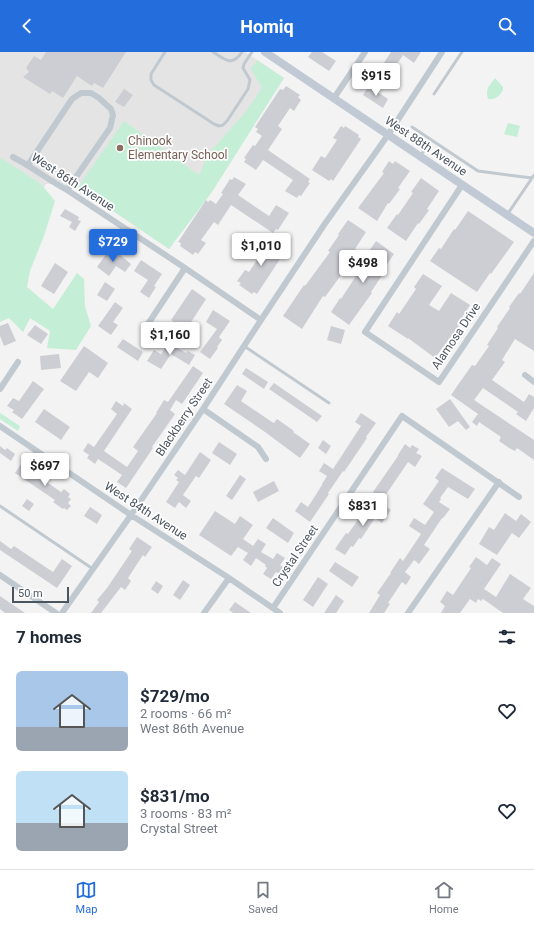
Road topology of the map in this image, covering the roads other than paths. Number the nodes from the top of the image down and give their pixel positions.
1 (165, 52) edge
2 (213, 52) edge
3 (242, 52) edge
4 (252, 52) edge
5 (265, 52) edge
6 (366, 52) edge
7 (442, 52) edge
8 (462, 52) edge
9 (434, 94) dead end
10 (334, 98) junction
11 (412, 127) dead end
12 (388, 135) junction
13 (431, 140) junction
14 (13, 157) dead end
15 (420, 157) junction
16 (28, 165) junction
17 (533, 176) edge
18 (462, 185) junction
19 (67, 190) junction
20 (507, 215) junction
21 (534, 233) edge
22 (534, 241) edge
23 (185, 268) junction
24 (261, 320) junction
25 (148, 324) dead end
26 (244, 346) junction
27 (18, 362) dead end
28 (525, 375) dead end
29 (534, 382) edge
30 (0, 389) edge
31 (329, 403) dead end
32 (203, 409) junction
33 (0, 426) edge
34 (266, 459) dead end
35 (499, 482) junction
36 (519, 497) dead end
37 (0, 506) edge
38 (131, 515) junction
39 (92, 569) junction
40 (0, 575) edge
41 (229, 578) junction
42 (273, 608) junction
43 (56, 613) edge
44 (62, 613) edge
45 (204, 613) edge
46 (280, 613) edge
47 (408, 613) edge

1 - 4 lane
2 - 3 lane
5 - 10 street, West 88th Avenue
6 - 10 street
7 - 12 street, Blackberry Street
8 - 9 lane
10 - 12 street, West 88th Avenue
11 - 13 lane
12 - 15 street, West 88th Avenue
12 - 24 street, Blackberry Street
13 - 15 lane
13 - 17 lane
14 - 16 street, West 86th Avenue
15 - 18 street, West 88th Avenue
16 - 19 street, West 86th Avenue
16 - 19 street
17 - 20 lane
18 - 20 street, West 88th Avenue
18 - 22 street, Alamosa Drive
19 - 23 street, West 86th Avenue
20 - 21 street, West 88th Avenue
23 - 24 street, West 86th Avenue
23 - 25 street
24 - 26 street, Blackberry Street
26 - 31 lane
26 - 32 street, Blackberry Street
27 - 30 street
28 - 29 street
32 - 34 street
32 - 38 street, Blackberry Street
33 - 38 street, West 84th Avenue
35 - 36 street
35 - 42 street, Crystal Street
35 - 47 street
37 - 39 lane
38 - 39 street, Blackberry Street
38 - 41 street, West 84th Avenue
39 - 44 street, Blackberry Street
40 - 43 street
41 - 42 street, West 84th Avenue
41 - 45 street
42 - 46 street, West 84th Avenue

